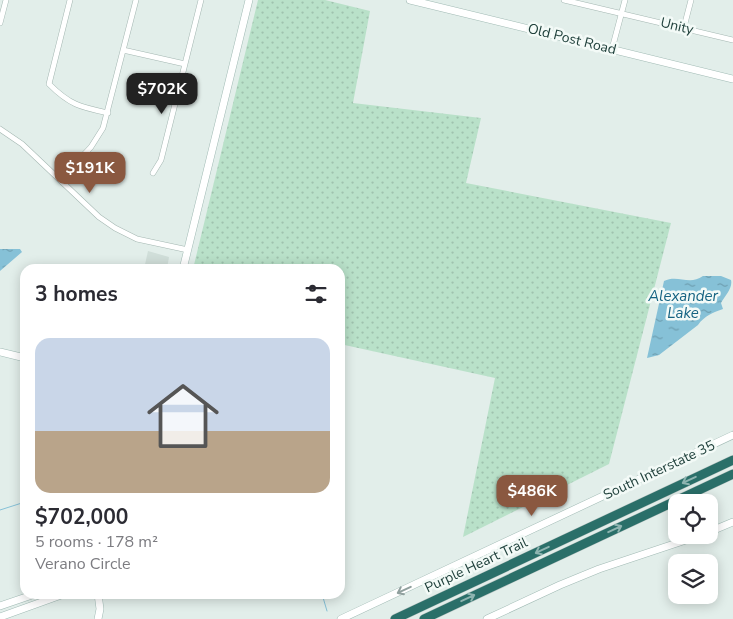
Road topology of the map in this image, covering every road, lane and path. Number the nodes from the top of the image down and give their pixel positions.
1 (6, 0) edge
2 (70, 0) edge
3 (136, 0) edge
4 (201, 0) edge
5 (249, 0) edge
6 (410, 0) edge
7 (564, 0) edge
8 (625, 0) edge
9 (691, 0) edge
10 (621, 14) junction
11 (0, 23) edge
12 (684, 27) junction
13 (733, 40) edge
14 (612, 49) junction
15 (123, 50) junction
16 (185, 64) junction
17 (733, 79) edge
18 (108, 113) junction
19 (0, 129) edge
20 (153, 173) dead end
21 (60, 180) junction
22 (188, 250) junction
23 (185, 264) edge
24 (0, 352) edge
25 (20, 357) edge
26 (733, 435) edge
27 (733, 460) edge
28 (733, 474) edge
29 (733, 522) edge
30 (718, 528) edge
31 (674, 544) edge
32 (20, 599) edge
33 (50, 599) edge
34 (99, 599) edge
35 (0, 606) edge
36 (0, 617) edge
37 (98, 619) edge
38 (341, 619) edge
39 (394, 619) edge
40 (424, 619) edge
41 (487, 619) edge

1 - 11 street
2 - 18 street
3 - 15 street
4 - 16 street
5 - 22 main road
6 - 14 main road, Old Post Road
7 - 10 street, Unity
8 - 10 street
9 - 12 street
10 - 12 street, Unity
10 - 14 street
12 - 13 street, Unity
14 - 17 main road, Old Post Road
15 - 16 street
15 - 18 street
16 - 20 street
18 - 21 street
19 - 21 street
21 - 22 street
22 - 23 main road
24 - 25 main road
26 -> 38 main road, South Interstate 35
27 -> 39 highway, Purple Heart Trail
40 -> 28 highway, Purple Heart Trail
29 - 30 main road
31 - 41 main road
32 - 35 main road
33 - 36 main road
34 - 37 main road

